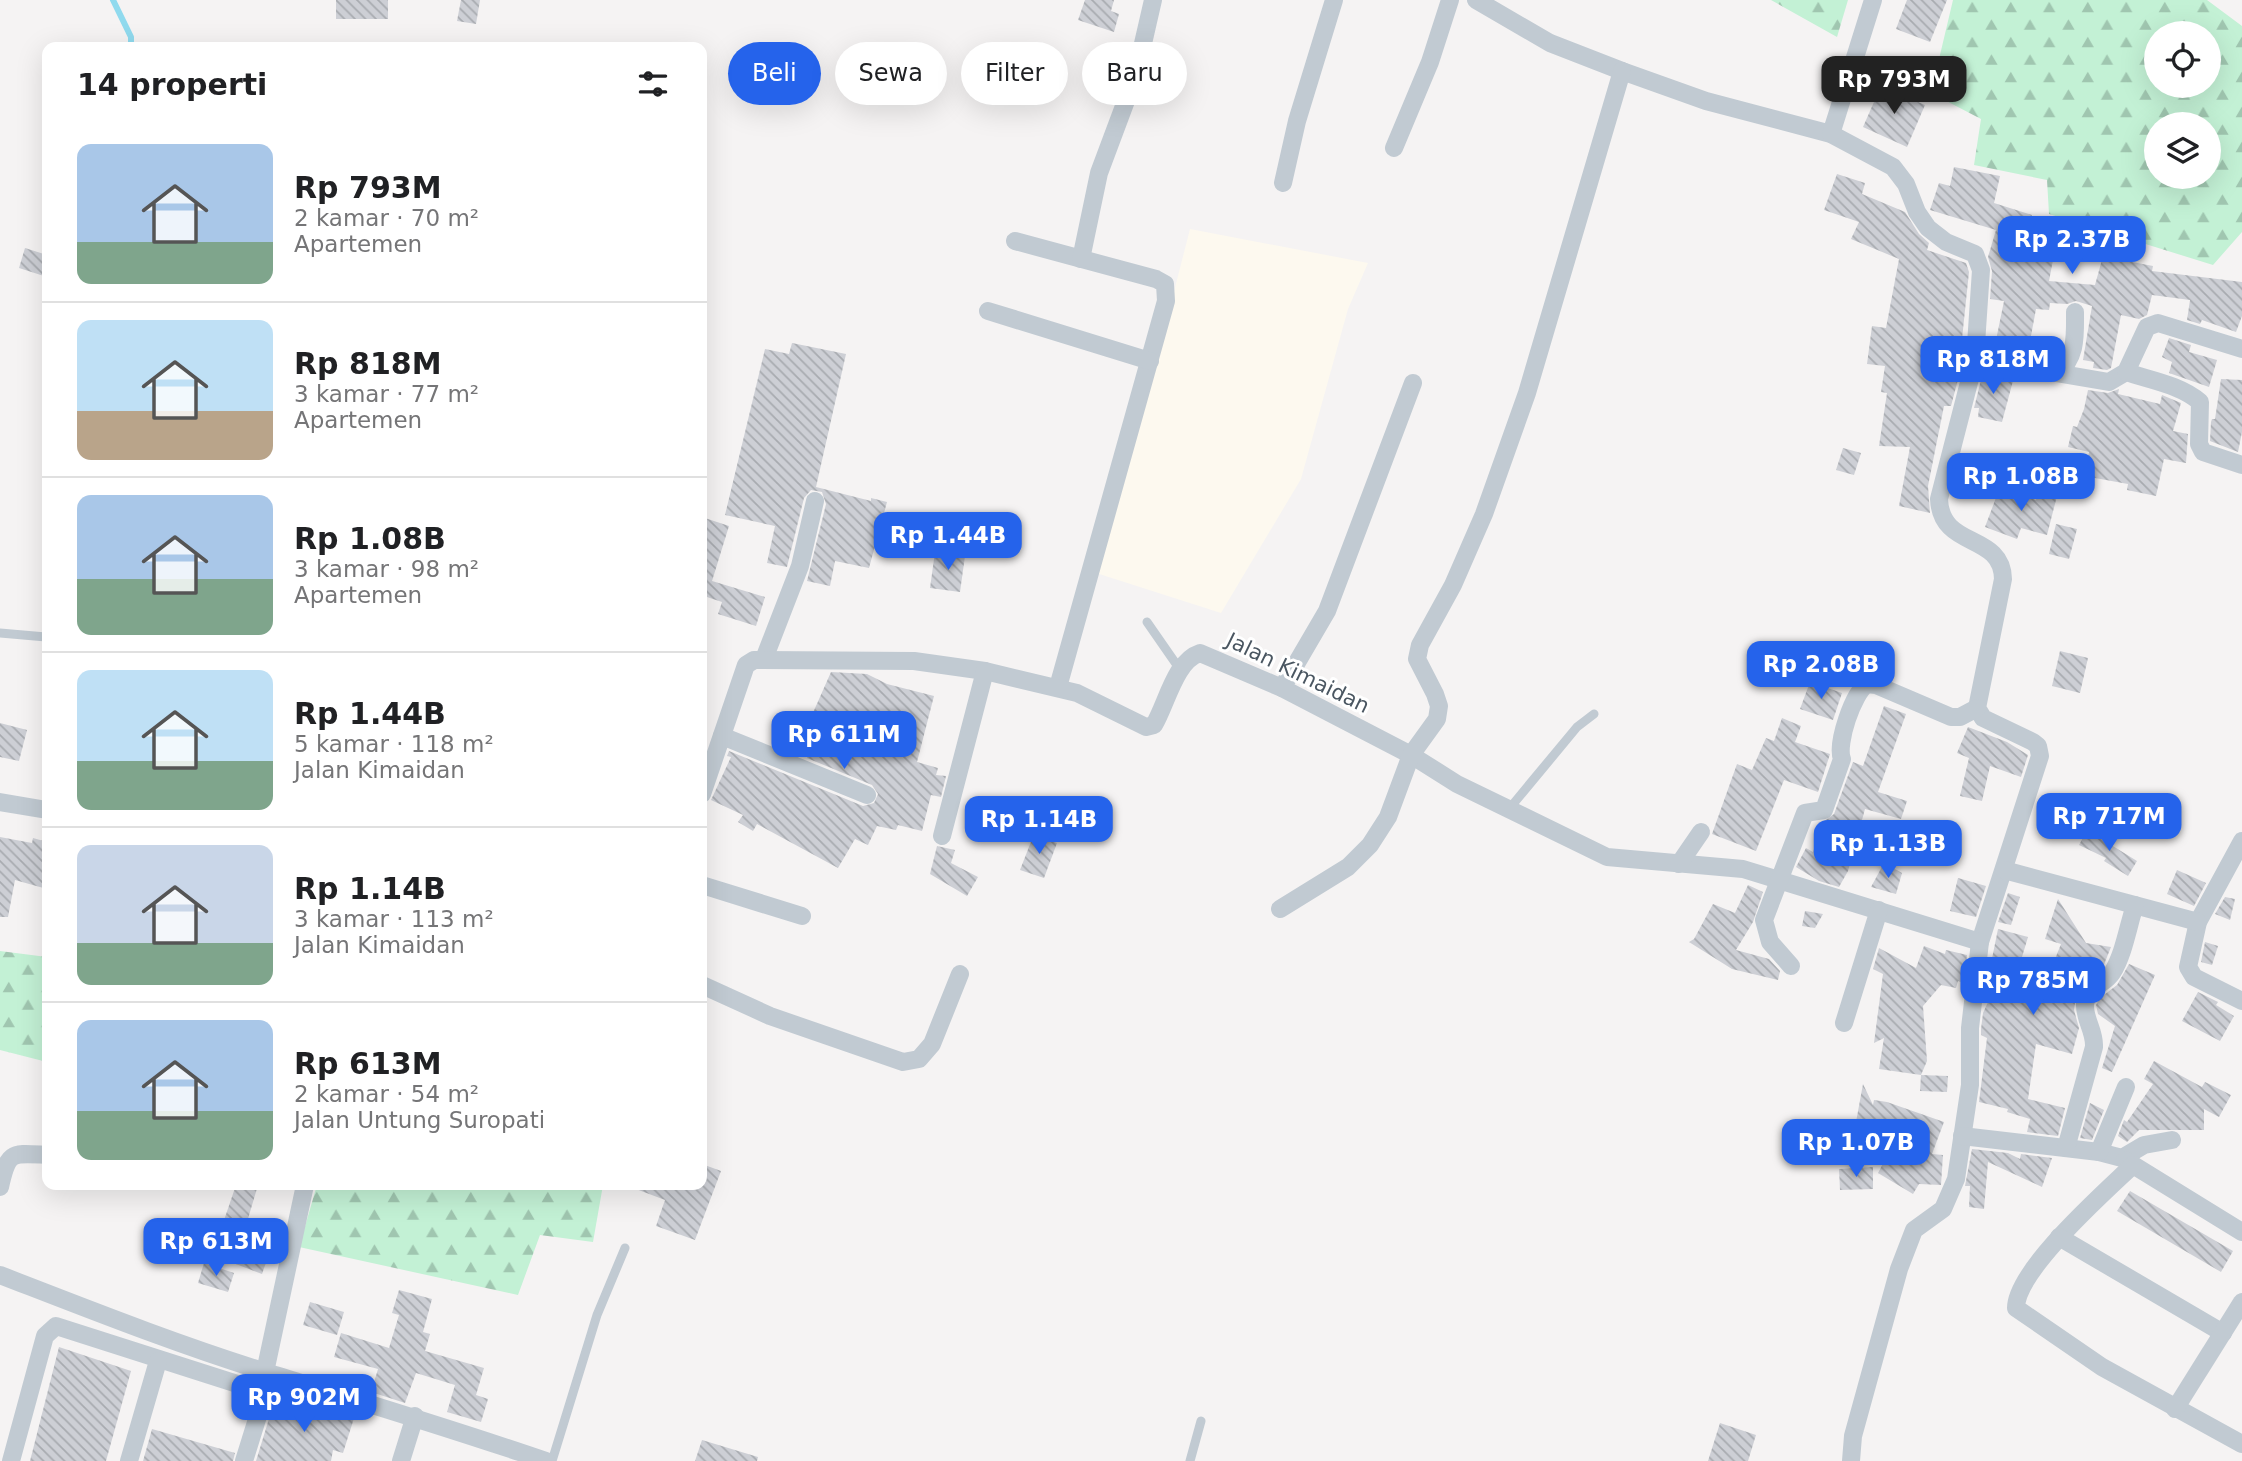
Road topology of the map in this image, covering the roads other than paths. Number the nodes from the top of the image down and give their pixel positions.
1 (1153, 0) edge
2 (1334, 0) edge
3 (1450, 0) edge
4 (1873, 0) edge
5 (1485, 2) edge
6 (1622, 71) junction
7 (1831, 134) junction
8 (1394, 148) dead end
9 (1283, 183) dead end
10 (1015, 241) dead end
11 (1081, 259) junction
12 (988, 311) dead end
13 (2076, 312) dead end
14 (2242, 349) edge
15 (1976, 359) junction
16 (1150, 360) junction
17 (2126, 372) junction
18 (2057, 373) junction
19 (1413, 383) dead end
20 (2242, 465) edge
21 (815, 501) dead end
22 (1147, 622) dead end
23 (0, 633) edge
24 (42, 637) edge
25 (764, 659) junction
26 (985, 671) junction
27 (1181, 671) junction
28 (1058, 687) junction
29 (1282, 688) junction
30 (1977, 708) junction
31 (1594, 714) dead end
32 (722, 736) junction
33 (1410, 755) junction
34 (707, 780) edge
35 (867, 795) dead end
36 (0, 802) edge
37 (42, 809) edge
38 (1509, 809) junction
39 (1701, 832) dead end
40 (942, 836) dead end
41 (2242, 841) edge
42 (1679, 864) junction
43 (2004, 870) junction
44 (2234, 876) edge
45 (1779, 881) junction
46 (707, 887) edge
47 (2135, 905) junction
48 (1280, 908) dead end
49 (1879, 909) junction
50 (802, 916) dead end
51 (2198, 922) junction
52 (1980, 942) junction
53 (1791, 966) dead end
54 (960, 974) dead end
55 (707, 987) edge
56 (2242, 1000) edge
57 (1843, 1023) dead end
58 (2126, 1087) dead end
59 (1962, 1136) junction
60 (2172, 1140) dead end
61 (2066, 1148) junction
62 (2099, 1152) junction
63 (42, 1154) edge
64 (2127, 1161) junction
65 (0, 1187) edge
66 (304, 1190) edge
67 (2242, 1232) edge
68 (2059, 1237) junction
69 (625, 1248) dead end
70 (0, 1275) edge
71 (2242, 1302) edge
72 (2223, 1333) junction
73 (158, 1361) junction
74 (265, 1372) junction
75 (2175, 1409) junction
76 (415, 1416) junction
77 (1201, 1422) dead end
78 (2242, 1444) edge
79 (11, 1461) edge
80 (129, 1461) edge
81 (244, 1461) edge
82 (401, 1461) edge
83 (546, 1461) edge
84 (552, 1461) edge
85 (1190, 1461) edge
86 (1851, 1461) edge

1 - 11 street
2 - 9 street
3 - 8 street
4 - 7 street
5 - 6 street
6 - 7 street
6 - 33 street
7 - 15 street
10 - 11 street
11 - 16 street
12 - 16 street
13 - 18 street
14 - 17 street
15 - 18 street
15 - 30 street
16 - 28 street
17 - 18 street
17 - 20 street
19 - 29 street
21 - 25 street
22 - 27 lane
23 - 24 lane
25 - 26 street
25 - 32 street
26 - 28 street
26 - 40 street
27 - 28 street
27 - 29 street, Jalan Kimaidan
29 - 33 street, Jalan Kimaidan
30 - 43 street
30 - 45 street
31 - 38 lane
32 - 34 street
32 - 35 street
33 - 38 street, Jalan Kimaidan
33 - 48 street
36 - 37 street
38 - 42 street, Jalan Kimaidan
39 - 42 street
41 - 44 street
42 - 45 street, Jalan Kimaidan
43 - 47 street
43 - 52 street
44 - 51 street
45 - 49 street, Jalan Kimaidan
45 - 53 street
46 - 50 street
47 - 51 street
47 - 61 street
49 - 52 street, Jalan Kimaidan
49 - 57 street
51 - 56 street
52 - 59 street
54 - 55 street
58 - 62 street
59 - 61 street
59 - 86 street
60 - 64 street
61 - 62 street
62 - 64 street
63 - 65 street
64 - 67 street
64 - 68 street
66 - 74 street
68 - 72 street
68 - 75 street
69 - 84 lane
70 - 74 street
71 - 72 street
72 - 75 street
73 - 79 street
73 - 80 street
73 - 81 street
74 - 76 street
75 - 78 street
76 - 82 street
76 - 83 street
77 - 85 lane

